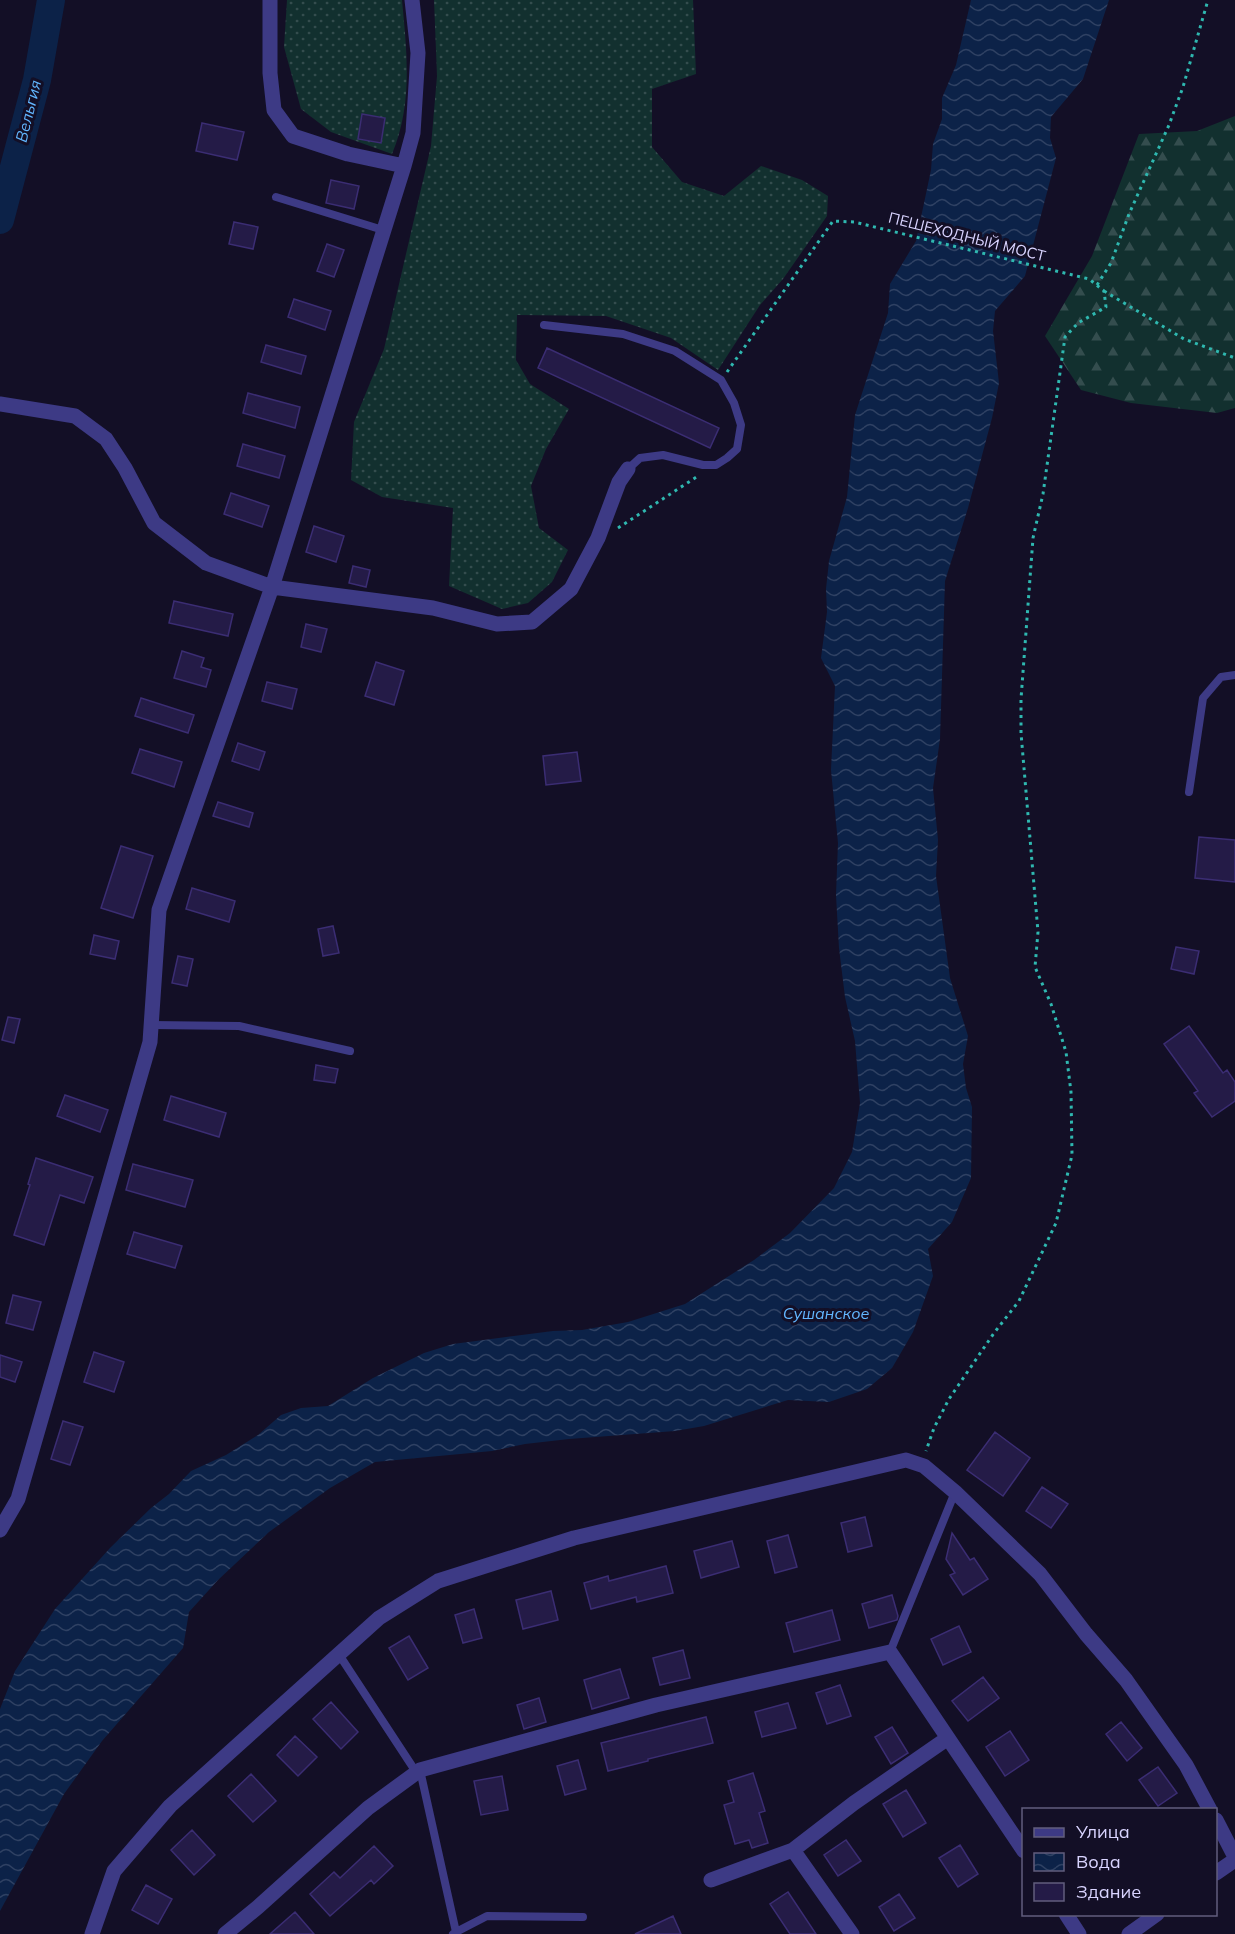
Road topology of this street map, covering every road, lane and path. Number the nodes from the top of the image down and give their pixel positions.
1 (270, 0) edge
2 (412, 0) edge
3 (1208, 0) edge
4 (404, 166) junction
5 (276, 197) dead end
6 (383, 230) junction
7 (1096, 285) junction
8 (1104, 291) junction
9 (544, 325) dead end
10 (1235, 358) edge
11 (721, 380) junction
12 (3, 404) edge
13 (716, 465) junction
14 (628, 469) joint
15 (598, 538) junction
16 (272, 587) junction
17 (1235, 675) edge
18 (1189, 792) dead end
19 (151, 1025) junction
20 (350, 1051) dead end
21 (921, 1465) junction
22 (955, 1492) junction
23 (0, 1530) edge
24 (890, 1652) junction
25 (338, 1653) junction
26 (948, 1738) junction
27 (418, 1771) junction
28 (1209, 1808) edge
29 (1217, 1824) edge
30 (1022, 1849) edge
31 (793, 1850) junction
32 (1235, 1858) edge
33 (1217, 1872) edge
34 (711, 1880) dead end
35 (1067, 1916) edge
36 (1154, 1916) edge
37 (583, 1917) dead end
38 (454, 1933) edge
39 (92, 1934) edge
40 (225, 1934) edge
41 (852, 1934) edge
42 (1079, 1934) edge
43 (1129, 1934) edge

1 - 4 street
2 - 4 street
3 - 7 path
4 - 6 street
5 - 6 lane
6 - 16 street
7 - 8 path, ПЕШЕХОДНЫЙ МОСТ
7 - 11 path, ПЕШЕХОДНЫЙ МОСТ
8 - 10 path, ПЕШЕХОДНЫЙ МОСТ
8 - 21 path
9 - 11 lane
11 - 13 lane
12 - 16 street
13 - 14 lane
13 - 15 path
14 - 15 street
15 - 16 street
16 - 19 street
17 - 18 lane
19 - 20 lane
19 - 23 street
21 - 22 street
21 - 25 street
22 - 24 lane
22 - 28 street
24 - 26 street
24 - 27 street
25 - 27 lane
25 - 39 street
26 - 30 street
26 - 31 street
27 - 38 lane
27 - 40 street
29 - 32 street
31 - 34 street
31 - 41 street
32 - 33 street
35 - 42 street
36 - 43 street
37 - 38 lane

